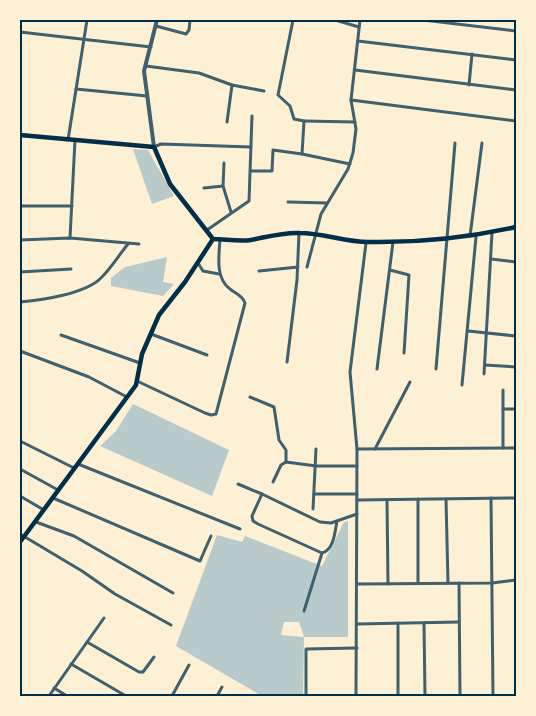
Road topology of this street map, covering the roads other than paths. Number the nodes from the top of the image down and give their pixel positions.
1 (87, 20) edge
2 (157, 20) edge
3 (190, 20) edge
4 (293, 20) edge
5 (335, 20) edge
6 (360, 20) edge
7 (423, 20) edge
8 (448, 22) edge
9 (156, 26) junction
10 (359, 27) junction
11 (516, 31) edge
12 (20, 32) edge
13 (84, 39) junction
14 (358, 41) junction
15 (151, 47) junction
16 (472, 54) junction
17 (516, 60) edge
18 (146, 66) junction
19 (355, 70) junction
20 (232, 85) junction
21 (470, 85) junction
22 (76, 88) junction
23 (516, 90) edge
24 (264, 91) dead end
25 (148, 96) junction
26 (351, 100) junction
27 (252, 116) dead end
28 (304, 121) junction
29 (516, 121) edge
30 (227, 122) dead end
31 (355, 122) junction
32 (20, 135) edge
33 (68, 140) junction
34 (75, 140) junction
35 (455, 143) dead end
36 (482, 143) dead end
37 (154, 147) junction
38 (251, 147) junction
39 (302, 154) junction
40 (224, 163) dead end
41 (350, 164) junction
42 (251, 171) junction
43 (223, 186) junction
44 (204, 188) dead end
45 (288, 202) dead end
46 (328, 203) junction
47 (20, 206) edge
48 (72, 206) junction
49 (231, 212) junction
50 (516, 228) edge
51 (206, 231) junction
52 (298, 232) junction
53 (315, 233) junction
54 (492, 233) junction
55 (476, 237) junction
56 (70, 238) junction
57 (470, 238) junction
58 (212, 239) junction
59 (220, 239) junction
60 (446, 239) junction
61 (20, 240) edge
62 (366, 242) junction
63 (393, 242) junction
64 (128, 244) junction
65 (139, 244) dead end
66 (491, 259) junction
67 (197, 262) junction
68 (516, 262) edge
69 (298, 267) junction
70 (307, 267) dead end
71 (71, 269) dead end
72 (390, 270) junction
73 (259, 271) dead end
74 (20, 272) edge
75 (219, 274) junction
76 (20, 302) edge
77 (468, 331) junction
78 (487, 333) junction
79 (150, 334) junction
80 (61, 335) dead end
81 (516, 336) edge
82 (20, 351) edge
83 (404, 353) dead end
84 (207, 355) dead end
85 (140, 362) junction
86 (287, 362) dead end
87 (485, 365) junction
88 (516, 367) edge
89 (377, 369) dead end
90 (436, 369) dead end
91 (484, 374) dead end
92 (137, 381) junction
93 (410, 382) dead end
94 (462, 385) dead end
95 (503, 390) dead end
96 (127, 397) junction
97 (250, 398) dead end
98 (503, 409) junction
99 (516, 409) edge
100 (20, 441) edge
101 (503, 448) junction
102 (516, 448) edge
103 (375, 449) junction
104 (316, 450) dead end
105 (357, 450) junction
106 (286, 462) junction
107 (76, 466) junction
108 (316, 466) junction
109 (357, 466) junction
110 (20, 469) edge
111 (273, 482) dead end
112 (238, 484) dead end
113 (58, 490) junction
114 (262, 494) junction
115 (314, 494) junction
116 (357, 494) junction
117 (20, 496) edge
118 (52, 498) junction
119 (492, 498) junction
120 (516, 498) edge
121 (446, 499) junction
122 (357, 500) junction
123 (387, 500) junction
124 (418, 500) junction
125 (313, 509) dead end
126 (44, 510) junction
127 (357, 514) junction
128 (337, 521) junction
129 (36, 522) junction
130 (240, 529) dead end
131 (20, 534) edge
132 (211, 536) dead end
133 (25, 538) junction
134 (20, 542) edge
135 (322, 553) junction
136 (516, 580) edge
137 (492, 582) junction
138 (418, 583) junction
139 (448, 583) junction
140 (459, 583) junction
141 (357, 584) junction
142 (388, 584) junction
143 (173, 593) dead end
144 (304, 611) dead end
145 (104, 618) dead end
146 (459, 622) junction
147 (424, 623) junction
148 (356, 624) junction
149 (398, 624) junction
150 (171, 625) dead end
151 (87, 642) junction
152 (356, 648) junction
153 (154, 657) dead end
154 (71, 664) junction
155 (189, 665) dead end
156 (222, 687) dead end
157 (54, 688) junction
158 (49, 696) edge
159 (67, 696) edge
160 (126, 696) edge
161 (172, 696) edge
162 (217, 696) edge
163 (306, 696) edge
164 (356, 696) edge
165 (398, 696) edge
166 (425, 696) edge
167 (460, 696) edge
168 (493, 696) edge

1 - 13 street
2 - 9 street
3 - 9 street
4 - 28 street
5 - 10 street
6 - 10 street
7 - 8 street
8 - 11 street
9 - 15 street
10 - 14 street
12 - 13 street
13 - 15 street
13 - 22 street
14 - 16 street
14 - 19 street
15 - 18 street
16 - 17 street
16 - 21 street
18 - 20 street
18 - 25 street
19 - 21 street
19 - 26 street
20 - 24 street
20 - 30 street
21 - 23 street
22 - 25 street
22 - 33 street
25 - 37 street
26 - 29 street
26 - 31 street
27 - 38 street
28 - 31 street
28 - 39 street
31 - 41 street
32 - 33 main road
33 - 34 main road
34 - 37 main road
34 - 48 street
35 - 60 street
36 - 57 street
37 - 38 street
37 - 51 main road
38 - 42 street
39 - 41 street
39 - 42 street
40 - 43 street
41 - 46 street
42 - 49 street
43 - 44 street
43 - 49 street
45 - 46 street
46 - 53 street
47 - 48 street
48 - 56 street
49 - 51 street
50 - 54 main road
51 - 58 main road
52 - 53 main road
52 - 59 main road
52 - 69 street
53 - 62 main road
53 - 70 street
54 - 55 main road
54 - 66 street
55 - 57 main road
55 - 77 street
56 - 61 street
56 - 64 street
57 - 60 main road
58 - 59 main road
58 - 67 main road
59 - 75 street
60 - 63 main road
60 - 90 street
62 - 63 main road
62 - 105 street
63 - 72 street
64 - 65 street
64 - 76 street
66 - 68 street
66 - 78 street
67 - 75 street
67 - 79 main road
69 - 73 street
69 - 86 street
71 - 74 street
72 - 83 street
72 - 89 street
75 - 92 street
77 - 78 street
77 - 94 street
78 - 81 street
78 - 87 street
79 - 84 street
79 - 85 main road
80 - 85 street
82 - 96 street
85 - 92 main road
87 - 88 street
87 - 91 street
92 - 96 main road
93 - 103 street
95 - 98 street
96 - 107 main road
97 - 106 street
98 - 99 street
98 - 101 street
100 - 107 street
101 - 102 street
101 - 103 street
103 - 105 street
104 - 108 street
105 - 109 street
106 - 108 street
106 - 111 street
107 - 113 main road
107 - 130 street
108 - 109 street
108 - 115 street
109 - 116 street
110 - 113 street
112 - 114 street
113 - 118 main road
114 - 128 street
114 - 135 street
115 - 116 street
115 - 125 street
116 - 122 street
117 - 126 street
118 - 126 main road
118 - 132 street
119 - 120 street
119 - 121 street
119 - 137 street
121 - 124 street
121 - 139 street
122 - 123 street
122 - 127 street
123 - 124 street
123 - 142 street
124 - 138 street
126 - 129 main road
127 - 128 street
127 - 141 street
128 - 135 street
129 - 133 main road
129 - 143 street
131 - 133 street
133 - 134 main road
133 - 150 street
135 - 144 street
136 - 137 street
137 - 140 street
137 - 168 street
138 - 139 street
138 - 142 street
139 - 140 street
140 - 146 street
141 - 142 street
141 - 148 street
145 - 151 street
146 - 147 street
146 - 167 street
147 - 149 street
147 - 166 street
148 - 149 street
148 - 152 street
149 - 165 street
151 - 153 street
151 - 154 street
152 - 163 street
152 - 164 street
154 - 157 street
154 - 160 street
155 - 161 street
156 - 162 street
157 - 158 street
157 - 159 street

